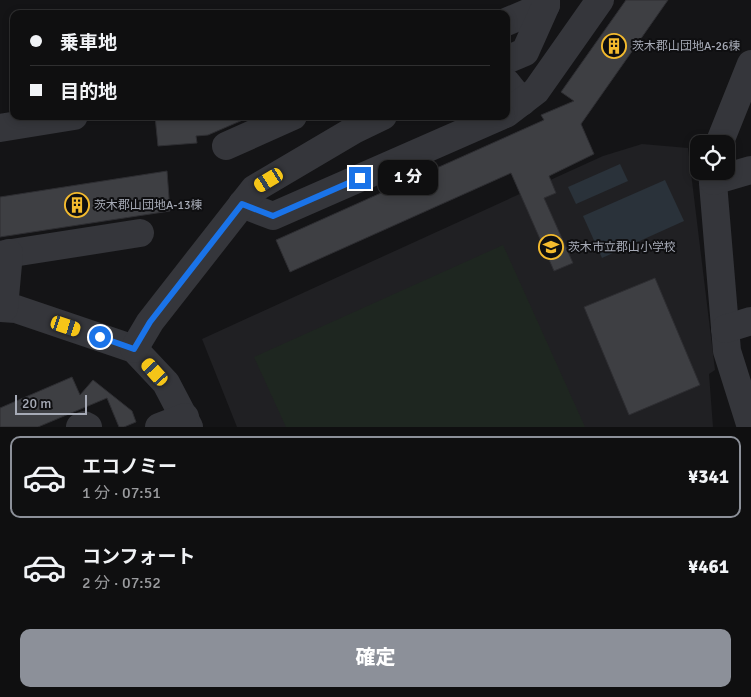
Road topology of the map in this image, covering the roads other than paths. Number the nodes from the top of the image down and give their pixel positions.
1 (600, 0) edge
2 (546, 2) edge
3 (510, 20) edge
4 (510, 58) edge
5 (751, 64) edge
6 (510, 104) edge
7 (49, 120) edge
8 (284, 120) edge
9 (364, 120) edge
10 (475, 120) edge
11 (341, 125) edge
12 (0, 128) edge
13 (723, 135) edge
14 (226, 146) dead end
15 (751, 170) edge
16 (735, 172) edge
17 (712, 180) edge
18 (242, 204) junction
19 (140, 233) dead end
20 (4, 254) edge
21 (2, 308) edge
22 (751, 321) edge
23 (725, 329) junction
24 (134, 349) junction
25 (187, 422) edge
26 (80, 427) edge
27 (88, 427) edge
28 (159, 427) edge
29 (751, 427) edge

1 - 6 street
2 - 3 street
2 - 4 street
5 - 13 street
7 - 12 street
8 - 14 street
9 - 11 street
10 - 18 street
11 - 18 street
15 - 16 street
17 - 23 street
18 - 24 street
19 - 20 street
20 - 21 street
21 - 24 street
22 - 23 street
23 - 29 street
24 - 25 street
25 - 28 street
26 - 27 street

